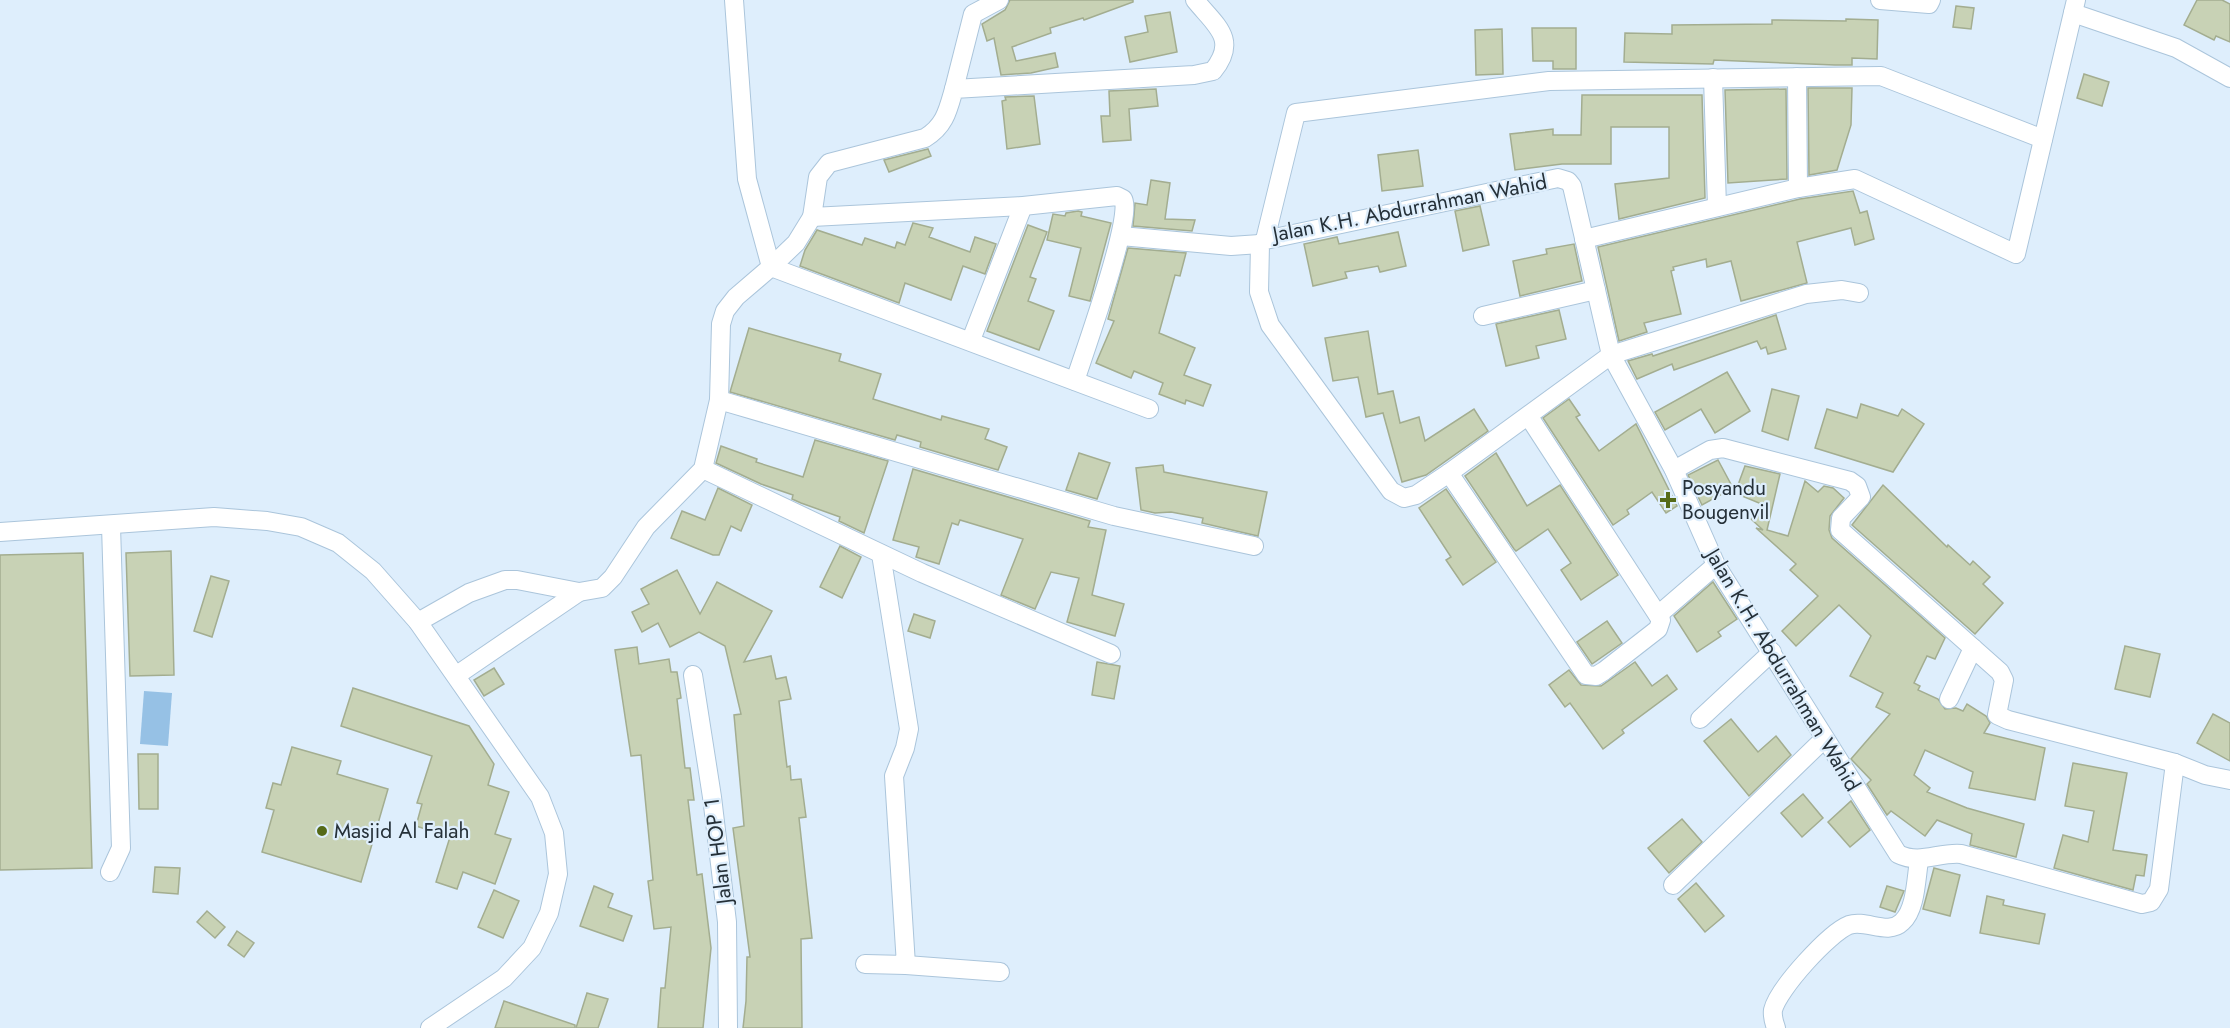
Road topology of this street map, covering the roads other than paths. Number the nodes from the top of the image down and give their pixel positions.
1 (734, 0) edge
2 (999, 0) edge
3 (1195, 0) edge
4 (1880, 0) edge
5 (1931, 0) edge
6 (2074, 7) edge
7 (1797, 77) junction
8 (1713, 78) junction
9 (2230, 78) edge
10 (954, 89) junction
11 (2043, 139) junction
12 (1798, 188) junction
13 (1023, 206) junction
14 (1717, 207) junction
15 (812, 217) junction
16 (1121, 236) junction
17 (1584, 239) junction
18 (1262, 242) junction
19 (771, 267) junction
20 (1596, 290) junction
21 (1859, 293) dead end
22 (1483, 316) dead end
23 (971, 340) junction
24 (1611, 355) junction
25 (1075, 381) junction
26 (719, 400) junction
27 (1149, 409) dead end
28 (1529, 417) junction
29 (703, 469) junction
30 (1674, 470) junction
31 (1449, 473) junction
32 (111, 526) junction
33 (0, 532) edge
34 (1254, 546) dead end
35 (881, 554) junction
36 (1716, 565) junction
37 (579, 592) junction
38 (1658, 615) junction
39 (418, 621) junction
40 (1973, 648) junction
41 (1772, 652) junction
42 (1111, 654) dead end
43 (457, 675) junction
44 (693, 675) dead end
45 (1949, 699) dead end
46 (1700, 719) dead end
47 (1824, 739) junction
48 (2175, 763) junction
49 (2230, 780) edge
50 (1919, 861) junction
51 (110, 872) dead end
52 (1673, 885) dead end
53 (865, 964) dead end
54 (906, 965) junction
55 (1000, 972) dead end
56 (430, 1028) edge
57 (728, 1028) edge
58 (1776, 1028) edge

1 - 19 street
2 - 10 street
3 - 10 street
4 - 5 street
6 - 9 street
6 - 11 street
7 - 8 street
7 - 11 street
7 - 12 street
8 - 14 street
8 - 18 street, Jalan K.H. Abdurrahman Wahid
10 - 15 street
11 - 12 street
12 - 14 street
13 - 15 street
13 - 16 street
13 - 23 street
14 - 17 street
15 - 19 street
16 - 18 street
16 - 25 street
17 - 18 street, Jalan K.H. Abdurrahman Wahid
17 - 20 street, Jalan K.H. Abdurrahman Wahid
18 - 31 street
19 - 23 street
19 - 26 street
20 - 22 street
20 - 24 street, Jalan K.H. Abdurrahman Wahid
21 - 24 street
23 - 25 street
24 - 28 street
24 - 30 street, Jalan K.H. Abdurrahman Wahid
25 - 27 street
26 - 29 street
26 - 34 street
28 - 31 street
28 - 38 street
29 - 35 street
29 - 37 street
30 - 36 street, Jalan K.H. Abdurrahman Wahid
30 - 40 street
31 - 38 street
32 - 33 street
32 - 39 street
32 - 51 street
35 - 42 street
35 - 54 street
36 - 38 street
36 - 41 street, Jalan K.H. Abdurrahman Wahid
37 - 39 street
37 - 43 street
39 - 43 street
40 - 45 street
40 - 48 street
41 - 46 street
41 - 47 street, Jalan K.H. Abdurrahman Wahid
43 - 56 street
44 - 57 street, Jalan HOP 1
47 - 50 street, Jalan K.H. Abdurrahman Wahid
47 - 52 street
48 - 49 street
48 - 50 street
50 - 58 street
53 - 54 street
54 - 55 street

